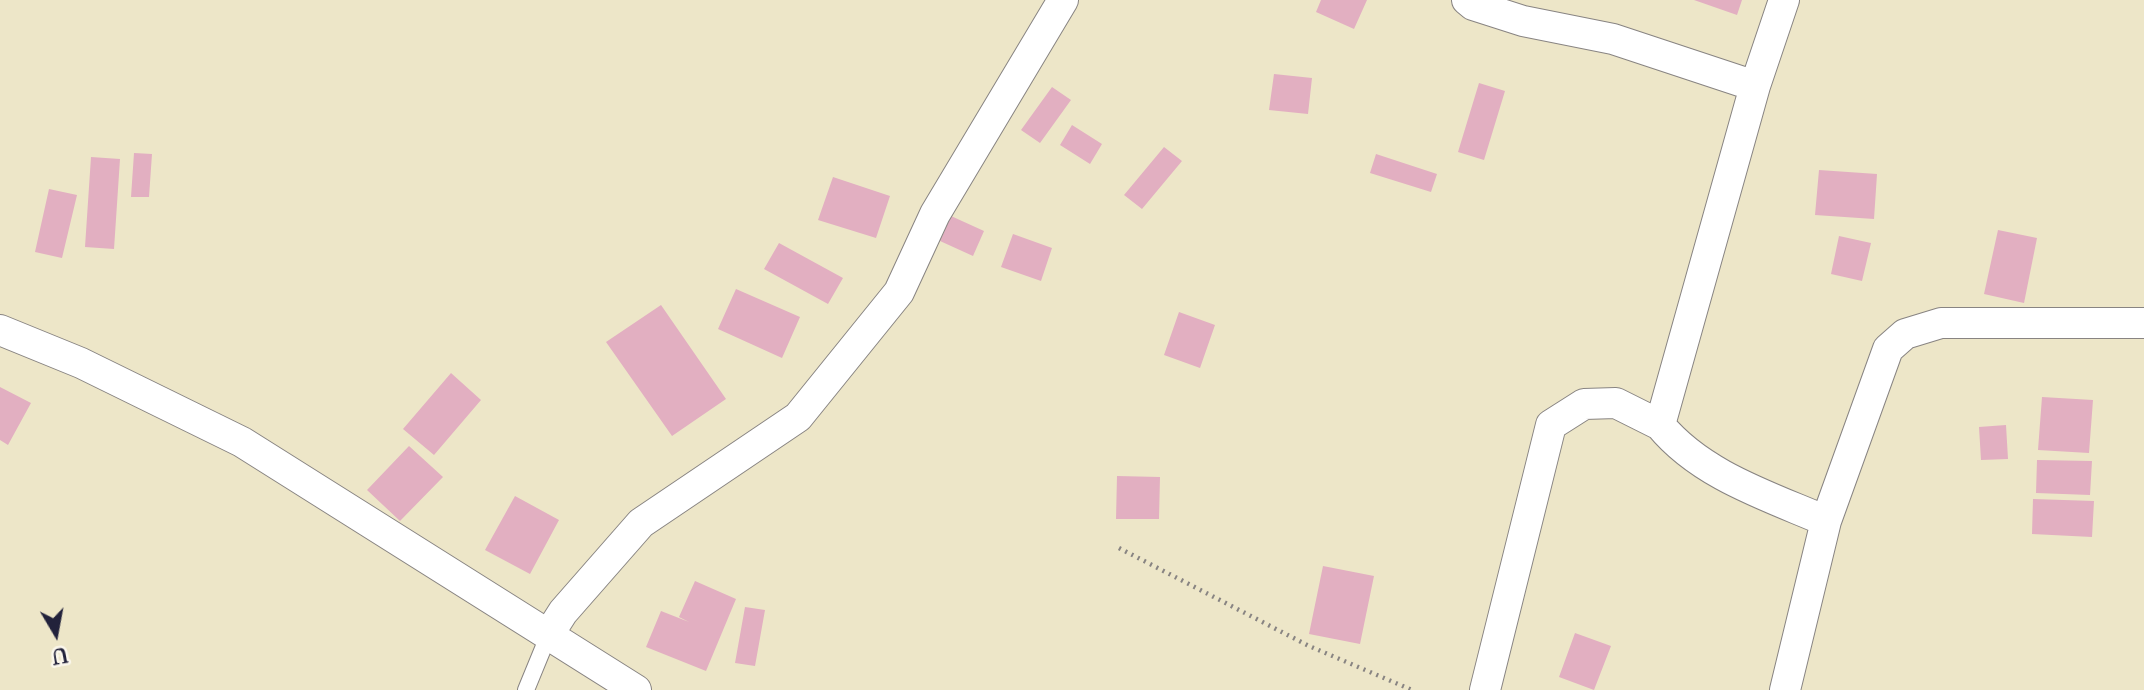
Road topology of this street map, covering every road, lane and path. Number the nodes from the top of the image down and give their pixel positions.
1 (1063, 0) edge
2 (1467, 0) edge
3 (1784, 0) edge
4 (1755, 86) junction
5 (2144, 323) edge
6 (0, 330) edge
7 (1660, 425) junction
8 (1826, 521) junction
9 (1119, 548) dead end
10 (549, 634) junction
11 (526, 690) edge
12 (636, 690) edge
13 (1412, 690) edge
14 (1485, 690) edge
15 (1785, 690) edge

1 - 10 street
2 - 4 street
3 - 4 street
4 - 7 street
5 - 8 street
6 - 10 street
7 - 8 street
7 - 14 street
8 - 15 street
9 - 13 path
10 - 11 lane
10 - 12 street

